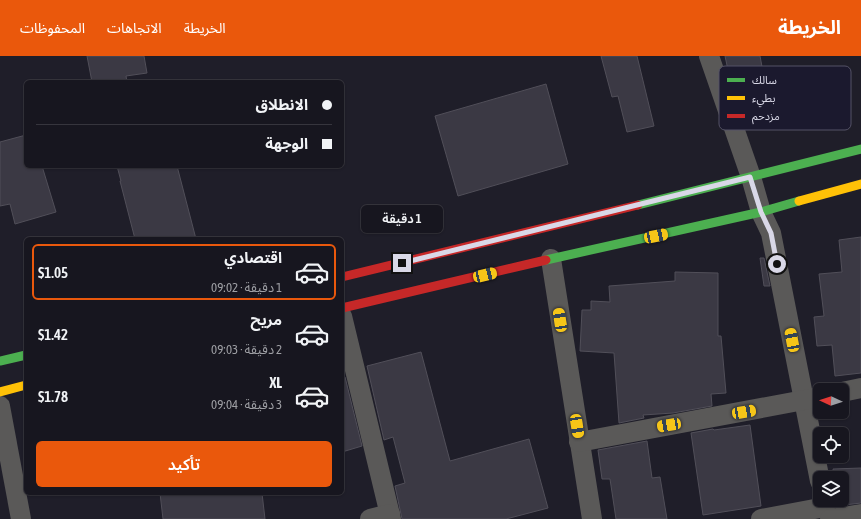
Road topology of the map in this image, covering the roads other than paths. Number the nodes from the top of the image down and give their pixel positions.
1 (709, 56) edge
2 (719, 86) edge
3 (734, 130) edge
4 (861, 149) edge
5 (750, 177) junction
6 (861, 187) edge
7 (761, 212) junction
8 (551, 259) junction
9 (344, 277) edge
10 (344, 308) edge
11 (344, 324) edge
12 (24, 355) edge
13 (0, 361) edge
14 (24, 386) edge
15 (861, 388) edge
16 (849, 391) edge
17 (0, 392) edge
18 (812, 399) edge
19 (0, 406) edge
20 (580, 442) junction
21 (819, 471) edge
22 (826, 511) edge
23 (861, 514) edge
24 (391, 516) edge
25 (21, 519) edge
26 (370, 519) edge
27 (592, 519) edge
28 (761, 519) edge

1 - 2 street
3 - 5 street
4 - 5 main road
5 - 7 street
5 - 9 main road
6 - 7 main road
7 - 8 main road
7 - 18 street
8 - 10 main road
8 - 20 street
11 - 24 street
12 - 13 main road
14 - 17 main road
15 - 16 street
18 - 20 street
18 - 21 street
19 - 25 street
20 - 27 street
22 - 23 street
22 - 28 street
24 - 26 street

